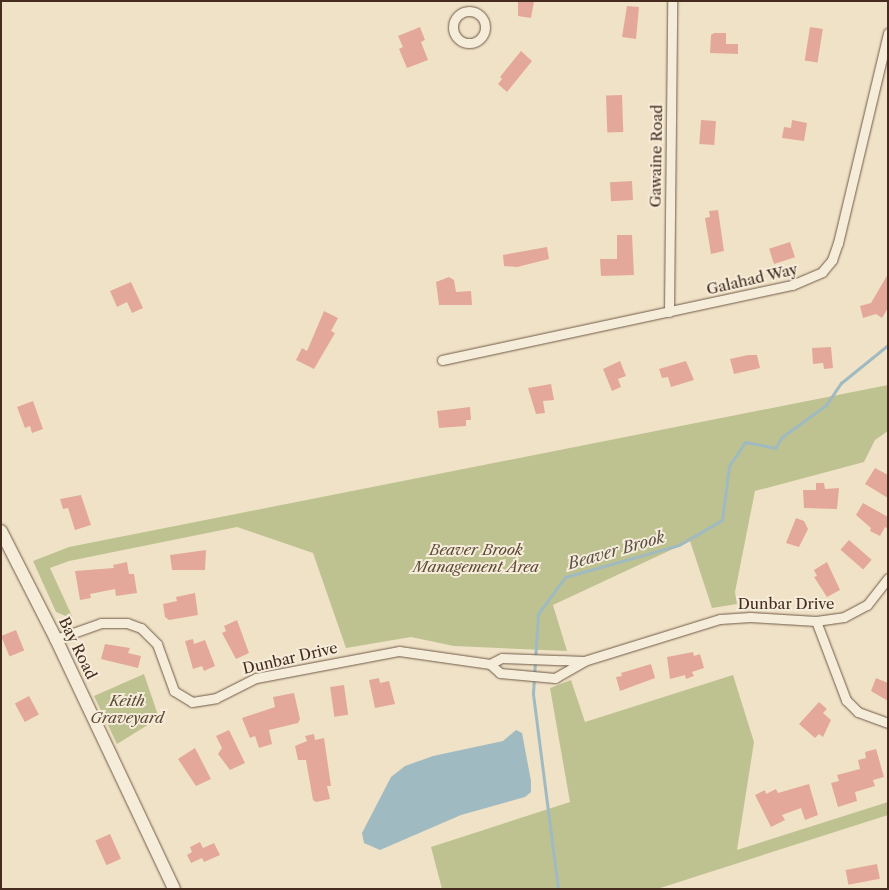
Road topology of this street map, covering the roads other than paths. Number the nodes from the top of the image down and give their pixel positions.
1 (471, 1) edge
2 (672, 1) edge
3 (470, 11) dead end
4 (888, 33) edge
5 (669, 312) junction
6 (442, 360) dead end
7 (1, 531) edge
8 (888, 578) edge
9 (816, 621) junction
10 (56, 639) junction
11 (584, 661) junction
12 (490, 664) junction
13 (888, 723) edge
14 (174, 889) edge

1 - 3 street
2 - 5 street, Gawaine Road
4 - 5 street, Galahad Way
5 - 6 street, Galahad Way
7 - 10 main road, Bay Road
8 - 9 street, Dunbar Drive
9 - 11 street, Dunbar Drive
9 - 13 street
10 - 12 street, Dunbar Drive
10 - 14 main road, Bay Road
11 - 12 street, Dunbar Drive
11 - 12 street, Dunbar Drive

